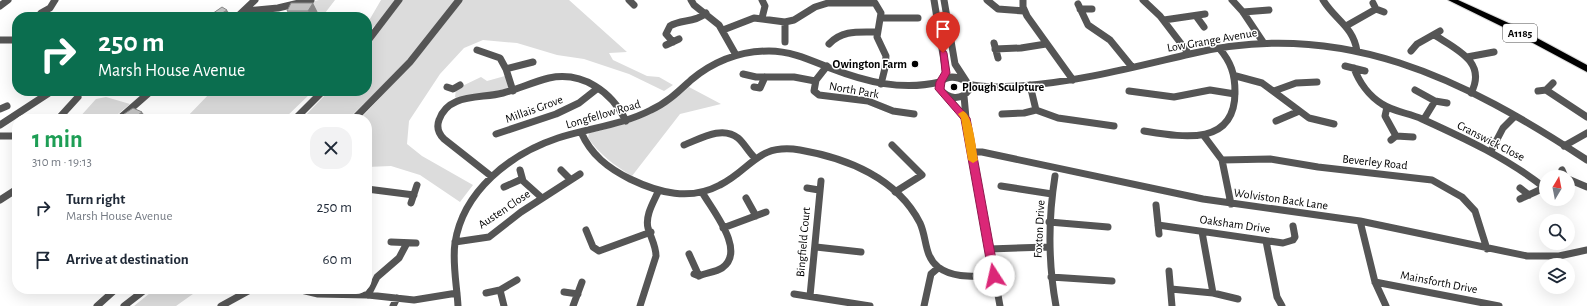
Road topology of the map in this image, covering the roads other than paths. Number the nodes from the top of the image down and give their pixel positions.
1 (55, 0) edge
2 (255, 0) edge
3 (311, 0) edge
4 (399, 0) edge
5 (459, 0) edge
6 (691, 0) edge
7 (762, 0) edge
8 (934, 0) edge
9 (944, 0) edge
10 (987, 0) edge
11 (1023, 0) edge
12 (1143, 0) edge
13 (1232, 0) edge
14 (1323, 0) edge
15 (1452, 0) edge
16 (841, 1) edge
17 (877, 2) edge
18 (1092, 9) dead end
19 (1269, 10) dead end
20 (245, 11) joint
21 (1024, 11) junction
22 (43, 12) edge
23 (1243, 12) junction
24 (1384, 12) dead end
25 (706, 13) junction
26 (1205, 14) dead end
27 (1196, 16) junction
28 (762, 18) junction
29 (882, 18) junction
30 (918, 18) dead end
31 (1164, 20) junction
32 (785, 22) junction
33 (1346, 26) junction
34 (1204, 27) dead end
35 (722, 30) junction
36 (876, 32) junction
37 (372, 35) edge
38 (777, 35) dead end
39 (784, 35) junction
40 (679, 39) dead end
41 (0, 40) edge
42 (12, 40) edge
43 (673, 42) junction
44 (785, 42) dead end
45 (1263, 42) junction
46 (1408, 42) dead end
47 (829, 44) dead end
48 (1046, 44) junction
49 (666, 45) dead end
50 (490, 47) dead end
51 (1219, 48) junction
52 (477, 50) dead end
53 (1357, 51) junction
54 (486, 52) junction
55 (1190, 54) junction
56 (736, 55) junction
57 (1467, 57) junction
58 (998, 58) dead end
59 (1493, 60) dead end
60 (533, 62) dead end
61 (827, 66) junction
62 (1345, 66) dead end
63 (1132, 67) junction
64 (1354, 68) junction
65 (506, 69) junction
66 (1587, 69) edge
67 (1365, 71) dead end
68 (743, 74) dead end
69 (1236, 76) junction
70 (1300, 76) dead end
71 (765, 77) junction
72 (942, 80) junction
73 (1073, 80) junction
74 (816, 81) junction
75 (966, 82) junction
76 (1317, 82) dead end
77 (1304, 83) junction
78 (1553, 83) dead end
79 (881, 84) junction
80 (460, 85) dead end
81 (1030, 85) junction
82 (754, 87) dead end
83 (920, 87) junction
84 (984, 87) junction
85 (598, 88) junction
86 (513, 90) junction
87 (1415, 90) dead end
88 (1546, 90) junction
89 (1129, 91) dead end
90 (1274, 91) junction
91 (1538, 91) dead end
92 (1471, 93) junction
93 (944, 94) junction
94 (1235, 94) junction
95 (44, 96) edge
96 (145, 96) edge
97 (318, 96) edge
98 (965, 96) junction
99 (78, 97) dead end
100 (1435, 101) junction
101 (455, 102) junction
102 (1447, 103) dead end
103 (7, 106) dead end
104 (1387, 107) junction
105 (0, 109) edge
106 (1036, 110) junction
107 (1297, 112) junction
108 (914, 113) dead end
109 (17, 114) edge
110 (63, 114) edge
111 (125, 114) edge
112 (300, 114) edge
113 (359, 114) edge
114 (1002, 114) dead end
115 (1514, 116) junction
116 (12, 117) edge
117 (1284, 117) junction
118 (966, 118) junction
119 (1587, 118) edge
120 (1424, 119) junction
121 (626, 121) junction
122 (1276, 121) dead end
123 (1290, 122) dead end
124 (1334, 124) dead end
125 (0, 125) edge
126 (1114, 126) dead end
127 (581, 132) junction
128 (1144, 132) dead end
129 (1587, 133) edge
130 (496, 134) dead end
131 (0, 136) edge
132 (12, 136) edge
133 (1204, 136) junction
134 (1413, 137) dead end
135 (684, 145) dead end
136 (892, 145) dead end
137 (1564, 146) junction
138 (1491, 151) junction
139 (972, 152) junction
140 (754, 157) junction
141 (1222, 160) junction
142 (1587, 160) edge
143 (520, 170) dead end
144 (561, 170) dead end
145 (580, 174) dead end
146 (491, 176) junction
147 (1055, 176) dead end
148 (522, 179) junction
149 (570, 179) junction
150 (821, 181) dead end
151 (1539, 182) edge
152 (1575, 182) edge
153 (417, 185) dead end
154 (1001, 186) dead end
155 (504, 187) dead end
156 (807, 188) dead end
157 (1520, 188) dead end
158 (1587, 188) edge
159 (372, 190) edge
160 (819, 190) junction
161 (1539, 190) edge
162 (12, 192) edge
163 (658, 192) junction
164 (702, 192) junction
165 (895, 192) junction
166 (1052, 194) junction
167 (414, 195) junction
168 (1529, 195) junction
169 (542, 198) junction
170 (746, 198) dead end
171 (1520, 199) dead end
172 (0, 200) edge
173 (411, 203) dead end
174 (1231, 204) junction
175 (1156, 205) dead end
176 (766, 212) dead end
177 (756, 216) junction
178 (1360, 221) junction
179 (1049, 222) junction
180 (1158, 225) junction
181 (1293, 226) dead end
182 (1108, 227) dead end
183 (723, 228) junction
184 (586, 230) dead end
185 (650, 232) junction
186 (1202, 232) junction
187 (1159, 234) dead end
188 (843, 240) dead end
189 (1266, 241) junction
190 (391, 242) dead end
191 (455, 242) junction
192 (407, 243) junction
193 (416, 244) dead end
194 (816, 247) junction
195 (1048, 247) junction
196 (841, 249) junction
197 (989, 249) junction
198 (1487, 249) junction
199 (1587, 250) edge
200 (861, 252) dead end
201 (689, 254) dead end
202 (938, 268) junction
203 (1169, 271) dead end
204 (994, 276) junction
205 (1051, 277) junction
206 (517, 280) dead end
207 (582, 282) dead end
208 (1113, 282) dead end
209 (1375, 282) junction
210 (372, 287) edge
211 (1171, 289) junction
212 (500, 290) junction
213 (564, 292) dead end
214 (457, 293) junction
215 (486, 293) dead end
216 (1213, 293) junction
217 (110, 294) edge
218 (140, 294) edge
219 (243, 294) edge
220 (325, 294) edge
221 (578, 294) junction
222 (794, 294) dead end
223 (368, 295) joint
224 (810, 296) junction
225 (1238, 299) dead end
226 (395, 302) edge
227 (97, 306) edge
228 (124, 306) edge
229 (221, 306) edge
230 (458, 306) edge
231 (504, 306) edge
232 (573, 306) edge
233 (640, 306) edge
234 (870, 306) edge
235 (924, 306) edge
236 (1000, 306) edge
237 (1056, 306) edge
238 (1172, 306) edge
239 (1282, 306) edge
240 (1386, 306) edge
241 (1499, 306) edge

1 - 22 street
2 - 20 street
3 - 20 street
4 - 37 street
5 - 113 street
6 - 25 street
7 - 28 street
8 - 72 street
9 - 75 street
10 - 21 street
11 - 21 street
12 - 31 street
13 - 23 street
14 - 33 street
15 - 66 main road, A1185
16 - 17 street
16 - 32 street
17 - 29 street
18 - 63 street
19 - 23 street
21 - 48 street
23 - 45 street
24 - 33 street
25 - 35 street
25 - 43 street
26 - 27 street
27 - 31 street
27 - 34 street
28 - 32 street
28 - 35 street
29 - 30 street
29 - 36 street
31 - 55 street
32 - 39 street
33 - 53 street
35 - 56 street
36 - 47 street
36 - 79 street
38 - 39 street
39 - 44 street
40 - 43 street
41 - 42 street
43 - 49 street
45 - 51 street, Low Grange Avenue
45 - 53 street, Low Grange Avenue
46 - 57 street
48 - 58 street
48 - 73 street
50 - 54 street
51 - 55 street, Low Grange Avenue
51 - 69 street
52 - 54 street
53 - 92 street, Low Grange Avenue
54 - 65 street
55 - 63 street, Low Grange Avenue
56 - 61 street, Longfellow Road
56 - 121 street, Longfellow Road
57 - 59 street
57 - 92 street
60 - 65 street
61 - 74 street, North Park
61 - 79 street, Longfellow Road
62 - 64 street
63 - 73 street, Low Grange Avenue
64 - 67 street
64 - 104 street, Cranswick Close
65 - 86 street
68 - 71 street, North Park
69 - 90 street
69 - 94 street
70 - 77 street
71 - 74 street, North Park
71 - 82 street
72 - 75 street
72 - 83 street, Longfellow Road
72 - 93 street
73 - 81 street, Low Grange Avenue
74 - 108 street, North Park
75 - 84 street, Low Grange Avenue
75 - 98 street
76 - 77 street
77 - 90 street
78 - 88 street
79 - 83 street, Longfellow Road
80 - 101 street
81 - 84 street, Low Grange Avenue
81 - 106 street
83 - 93 street, Longfellow Road
84 - 98 street, Low Grange Avenue
85 - 86 street
85 - 121 street
85 - 130 street, Millais Grove
86 - 101 street
87 - 100 street
88 - 91 street
88 - 119 street
89 - 94 street
90 - 107 street
92 - 115 street, Low Grange Avenue
93 - 98 street
93 - 118 street
94 - 133 street
95 - 109 street
96 - 111 street
97 - 112 street
98 - 118 street
99 - 110 street
100 - 102 street
100 - 120 street
101 - 146 street
103 - 105 street
104 - 120 street, Cranswick Close
104 - 134 street
106 - 114 street
106 - 126 street
107 - 117 street
107 - 124 street
115 - 137 street, Low Grange Avenue
115 - 138 street
116 - 125 street
117 - 122 street
117 - 123 street
118 - 139 street
120 - 138 street, Cranswick Close
121 - 127 street, Longfellow Road
127 - 146 street, Longfellow Road
127 - 163 street
128 - 133 street
129 - 137 street
131 - 132 street
133 - 141 street
135 - 140 street
136 - 165 street
137 - 142 street, Low Grange Avenue
138 - 151 street, Cranswick Close
139 - 174 street, Wolviston Back Lane
139 - 197 street
140 - 164 street
140 - 165 street
141 - 174 street
141 - 198 street, Beverley Road
143 - 148 street, Austen Close
144 - 149 street
145 - 149 street, Austen Close
146 - 191 street, Longfellow Road
147 - 166 street, Foxton Drive
148 - 155 street, Austen Close
148 - 169 street, Austen Close
149 - 169 street, Austen Close
150 - 160 street, Bingfield Court
152 - 158 street
153 - 167 street
154 - 166 street
156 - 160 street, Bingfield Court
157 - 168 street
159 - 167 street
160 - 194 street, Bingfield Court
161 - 168 street
162 - 172 street
163 - 164 street
163 - 185 street
164 - 183 street
165 - 202 street
166 - 179 street, Foxton Drive
167 - 173 street
168 - 171 street
169 - 191 street, Austen Close
170 - 177 street
174 - 178 street, Wolviston Back Lane
175 - 180 street
176 - 177 street
177 - 183 street
178 - 198 street, Wolviston Back Lane
178 - 209 street
179 - 182 street
179 - 195 street, Foxton Drive
180 - 186 street, Oaksham Drive
180 - 187 street
181 - 189 street, Oaksham Drive
183 - 201 street
184 - 185 street
185 - 233 street
186 - 189 street, Oaksham Drive
186 - 216 street
188 - 196 street
189 - 239 street
190 - 192 street
191 - 214 street, Longfellow Road
192 - 193 street
192 - 210 street
194 - 196 street
194 - 224 street, Bingfield Court
195 - 197 street
195 - 205 street, Foxton Drive
196 - 200 street
197 - 204 street
198 - 199 street, Wolviston Back Lane
202 - 204 street
202 - 235 street
203 - 211 street
204 - 236 street
205 - 208 street
205 - 237 street, Foxton Drive
206 - 212 street
207 - 221 street
209 - 240 street
209 - 241 street, Mainsforth Drive
211 - 216 street
211 - 238 street
212 - 215 street
212 - 231 street
213 - 221 street
214 - 226 street
214 - 230 street, Longfellow Road
216 - 225 street
217 - 227 street
218 - 228 street
219 - 229 street
220 - 223 street
221 - 232 street
222 - 224 street
223 - 226 street
224 - 234 street

